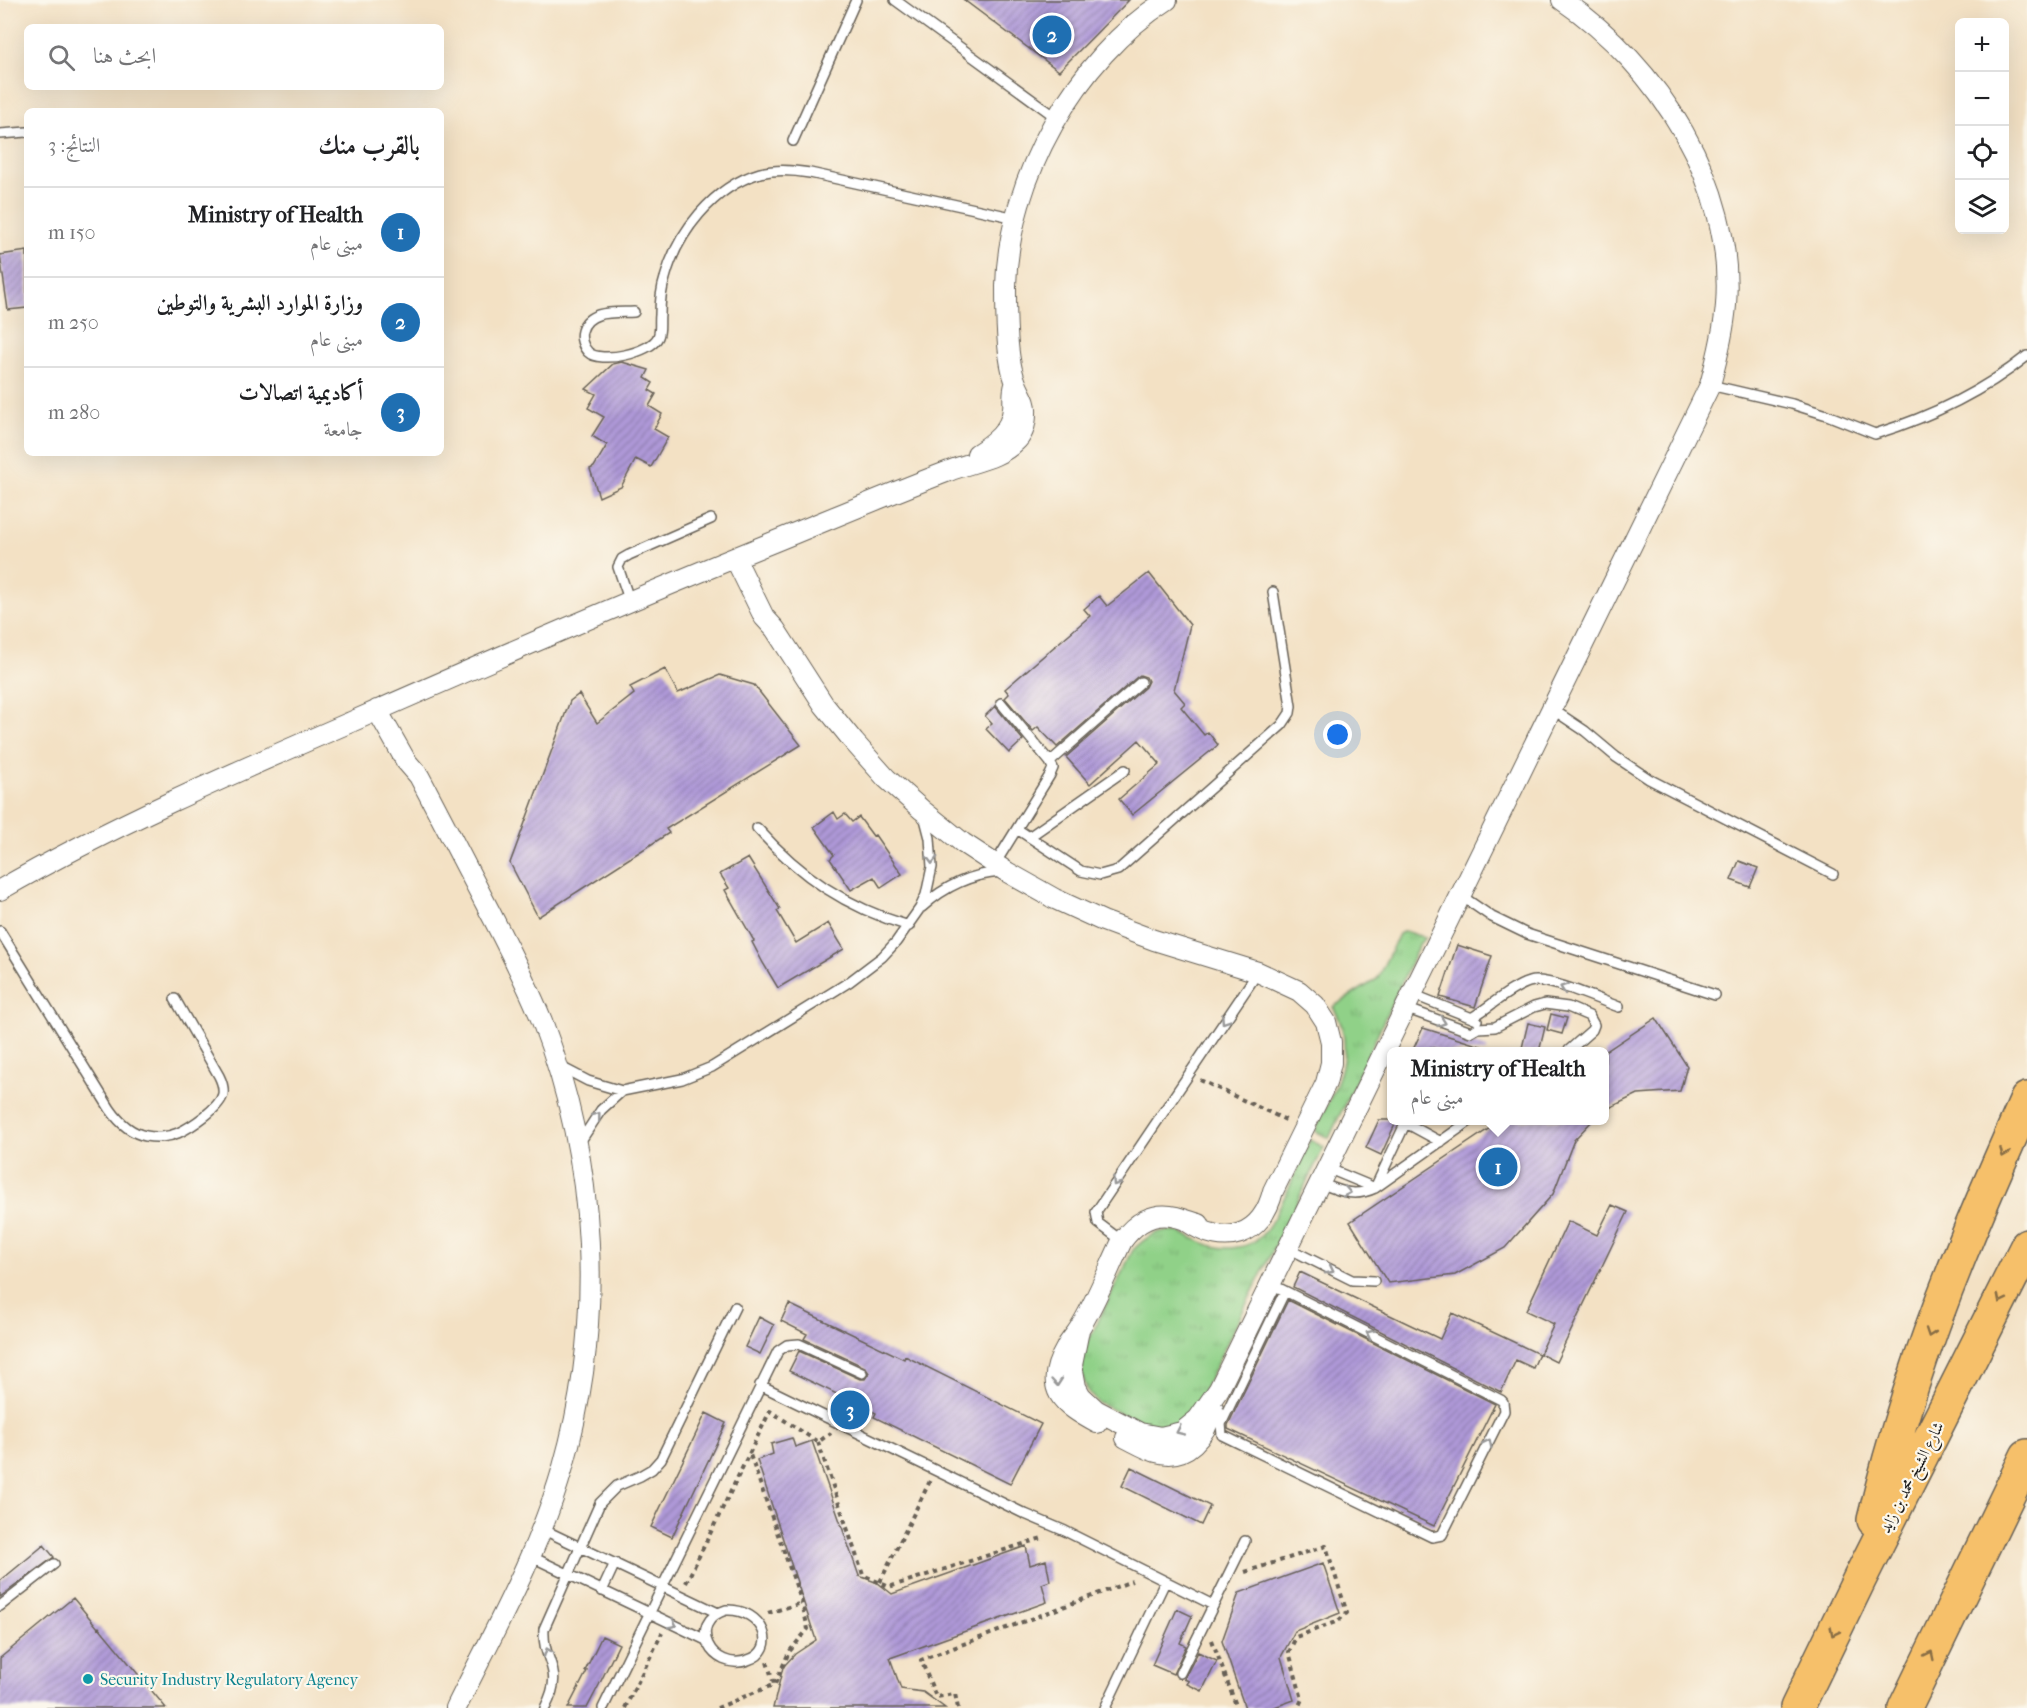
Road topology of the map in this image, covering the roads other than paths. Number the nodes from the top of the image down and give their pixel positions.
1 (856, 0) edge
2 (895, 0) edge
3 (1167, 0) edge
4 (1563, 0) edge
5 (1057, 118) junction
6 (24, 132) edge
7 (0, 134) edge
8 (793, 141) dead end
9 (1016, 218) junction
10 (634, 312) dead end
11 (2027, 356) edge
12 (1710, 385) junction
13 (711, 519) dead end
14 (741, 555) junction
15 (1273, 592) dead end
16 (630, 602) junction
17 (1141, 682) dead end
18 (1001, 704) dead end
19 (383, 708) junction
20 (1552, 709) junction
21 (1050, 762) junction
22 (1125, 770) dead end
23 (922, 810) junction
24 (757, 828) dead end
25 (1017, 829) junction
26 (1029, 837) junction
27 (1001, 868) junction
28 (1833, 874) dead end
29 (0, 890) edge
30 (1460, 895) junction
31 (920, 909) junction
32 (909, 926) junction
33 (0, 931) edge
34 (1258, 972) junction
35 (1715, 995) dead end
36 (175, 999) dead end
37 (1409, 1001) junction
38 (1619, 1007) dead end
39 (1473, 1017) junction
40 (1478, 1028) junction
41 (1573, 1047) edge
42 (558, 1066) junction
43 (621, 1091) junction
44 (2027, 1099) edge
45 (1405, 1125) edge
46 (1411, 1125) edge
47 (1464, 1125) edge
48 (1441, 1142) junction
49 (578, 1145) junction
50 (1323, 1175) junction
51 (1375, 1188) junction
52 (1122, 1241) junction
53 (2027, 1246) edge
54 (1288, 1248) junction
55 (1374, 1281) dead end
56 (1278, 1287) junction
57 (735, 1307) dead end
58 (862, 1373) dead end
59 (1228, 1384) junction
60 (760, 1385) junction
61 (2027, 1456) edge
62 (2027, 1478) edge
63 (2000, 1513) junction
64 (542, 1529) junction
65 (1245, 1541) dead end
66 (580, 1547) junction
67 (530, 1556) junction
68 (54, 1563) dead end
69 (615, 1563) junction
70 (568, 1574) junction
71 (1859, 1580) junction
72 (1165, 1582) junction
73 (663, 1586) junction
74 (602, 1591) junction
75 (1214, 1605) junction
76 (0, 1606) edge
77 (649, 1613) junction
78 (718, 1613) junction
79 (706, 1640) junction
80 (1180, 1673) dead end
81 (456, 1708) edge
82 (545, 1708) edge
83 (603, 1708) edge
84 (1105, 1708) edge
85 (1797, 1708) edge
86 (1905, 1708) edge

1 - 8 lane
2 - 5 lane
3 - 5 street
4 - 12 street
5 - 9 street
6 - 7 lane
9 - 10 lane
9 - 14 street
11 - 12 lane
12 - 20 street
13 - 16 lane
14 - 16 street
14 - 23 street
15 - 26 lane
16 - 19 street
17 - 21 lane
18 - 21 lane
19 - 29 street
19 - 42 street
20 - 28 lane
20 - 30 street
21 - 25 lane
22 - 26 lane
23 - 27 street
23 -> 31 lane
24 - 32 lane
25 - 26 lane
25 - 27 lane
27 - 31 lane
27 - 34 street
30 - 35 lane
30 - 37 street
31 - 32 lane
32 - 43 lane
33 - 36 lane
34 -> 52 lane
34 - 52 street
37 - 39 lane
37 -> 40 lane
37 - 50 street
38 -> 39 lane
39 - 40 lane
40 - 41 lane
42 - 43 lane
42 - 49 street
49 -> 43 lane
44 -> 71 highway
45 - 51 lane
46 - 48 lane
47 - 48 lane
48 - 51 lane
49 - 64 street
50 - 51 lane
50 -> 51 lane
50 - 54 street
52 - 59 street
53 -> 71 highway, شارع الشيخ محمد بن زايد
54 -> 55 lane
54 - 56 street
56 - 59 street
59 -> 56 lane
57 - 66 lane
58 - 60 lane
60 - 72 lane
60 - 73 lane
61 - 63 highway
62 - 63 highway
86 -> 63 highway
64 - 66 lane
64 - 67 street
65 - 75 lane
66 - 69 lane
66 - 70 lane
67 - 70 lane
67 - 81 street
68 - 76 lane
69 - 73 lane
69 - 74 lane
70 - 74 lane
82 -> 70 lane
71 -> 85 highway, شارع الشيخ محمد بن زايد
72 - 75 lane
72 - 84 lane
73 - 77 lane
73 - 78 lane
74 - 77 lane
75 - 80 lane
77 -> 79 lane
77 - 83 lane
78 - 79 lane
78 - 79 lane

